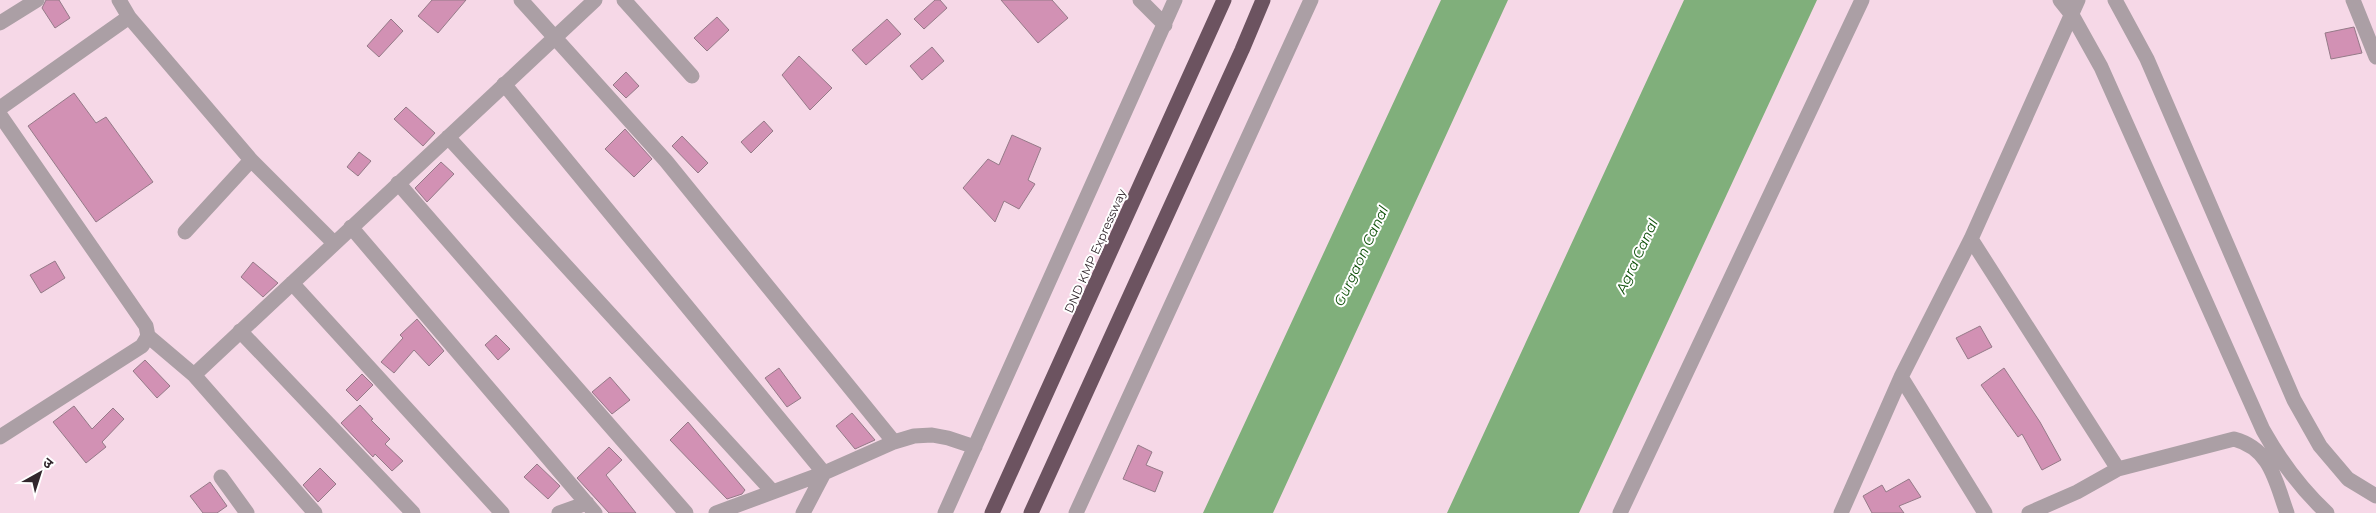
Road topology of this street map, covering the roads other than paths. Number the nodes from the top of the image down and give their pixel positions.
1 (37, 0) edge
2 (119, 0) edge
3 (521, 0) edge
4 (595, 0) edge
5 (624, 0) edge
6 (1140, 0) edge
7 (1175, 0) edge
8 (1224, 0) edge
9 (1263, 0) edge
10 (1311, 0) edge
11 (1862, 0) edge
12 (2060, 0) edge
13 (2078, 0) edge
14 (2115, 0) edge
15 (2353, 0) edge
16 (2072, 15) junction
17 (129, 17) junction
18 (0, 23) edge
19 (1165, 25) junction
20 (554, 37) junction
21 (2376, 57) edge
22 (692, 76) dead end
23 (504, 84) junction
24 (0, 108) edge
25 (0, 115) edge
26 (448, 137) junction
27 (251, 160) junction
28 (398, 183) junction
29 (351, 227) junction
30 (185, 232) dead end
31 (1971, 239) junction
32 (334, 243) junction
33 (292, 283) junction
34 (240, 332) junction
35 (148, 336) junction
36 (194, 375) junction
37 (1901, 377) junction
38 (0, 437) edge
39 (894, 442) junction
40 (975, 447) junction
41 (2118, 469) junction
42 (824, 473) junction
43 (221, 477) dead end
44 (772, 491) junction
45 (2376, 496) edge
46 (591, 508) edge
47 (247, 513) edge
48 (315, 513) edge
49 (413, 513) edge
50 (502, 513) edge
51 (559, 513) edge
52 (686, 513) edge
53 (716, 513) edge
54 (804, 513) edge
55 (945, 513) edge
56 (992, 513) edge
57 (1031, 513) edge
58 (1076, 513) edge
59 (1620, 513) edge
60 (1841, 513) edge
61 (1985, 513) edge
62 (2029, 513) edge
63 (2287, 513) edge
64 (2328, 513) edge

1 - 18 street
2 - 17 street
3 - 20 street
4 - 20 street
5 - 22 street
6 - 19 street
7 - 19 street
8 - 56 highway, DND KMP Expressway
9 - 57 highway
10 - 58 street
11 - 59 street
12 - 16 street
13 - 16 street
14 - 45 street
15 - 21 street
16 - 31 street
16 - 64 street
17 - 24 street
17 - 27 street
19 - 40 street
20 - 23 street
20 - 39 street
23 - 26 street
23 - 42 street
25 - 35 street
26 - 28 street
26 - 44 street
27 - 30 street
27 - 32 street
28 - 29 street
28 - 52 street
29 - 32 street
29 - 46 street
31 - 37 street
31 - 41 street
32 - 33 street
33 - 34 street
33 - 50 street
34 - 36 street
34 - 49 street
35 - 36 street
35 - 38 street
36 - 48 street
37 - 60 street
37 - 61 street
39 - 40 street
39 - 42 street
40 - 55 street
41 - 62 street
41 - 63 street
42 - 44 street
42 - 54 street
43 - 47 street
44 - 53 street
46 - 51 street

